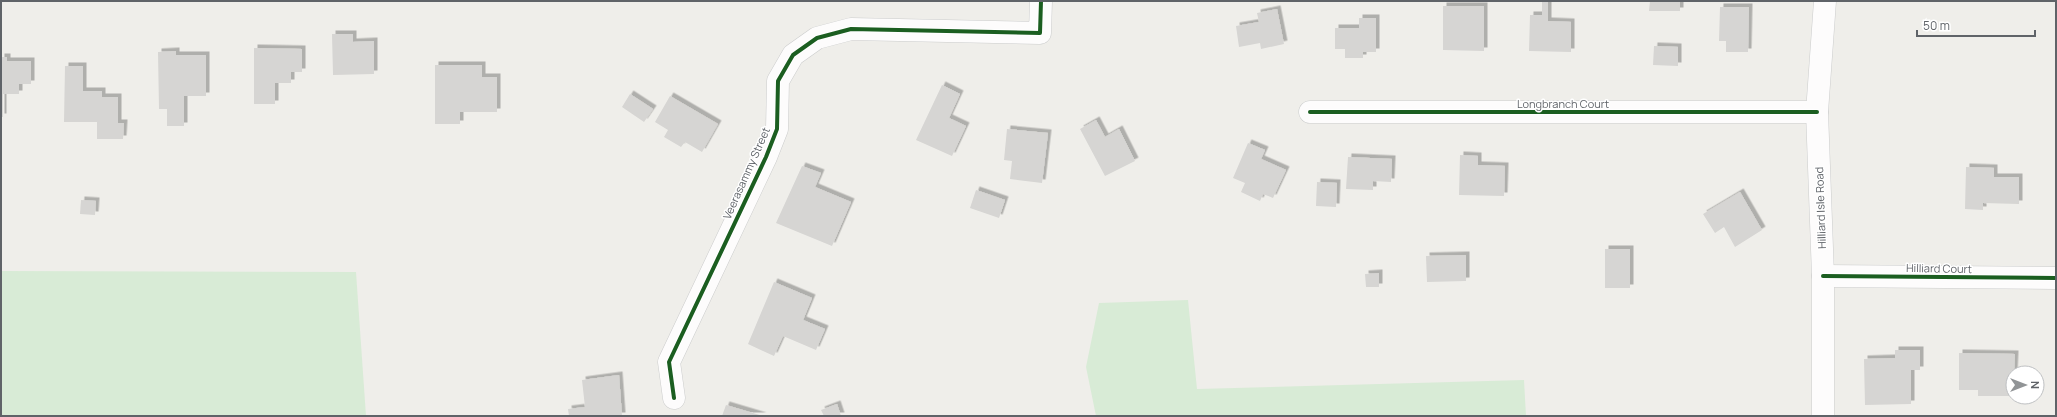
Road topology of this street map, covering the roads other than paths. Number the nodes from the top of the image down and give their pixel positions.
1 (1041, 1) edge
2 (1825, 1) edge
3 (1310, 112) dead end
4 (1817, 112) junction
5 (1823, 276) junction
6 (2056, 278) edge
7 (674, 398) dead end
8 (1823, 416) edge

1 - 7 street, Veerasammy Street
2 - 4 street, Hilliard Isle Road
3 - 4 street, Longbranch Court
4 - 5 street, Hilliard Isle Road
5 - 6 street, Hilliard Court
5 - 8 street, Hilliard Isle Road

